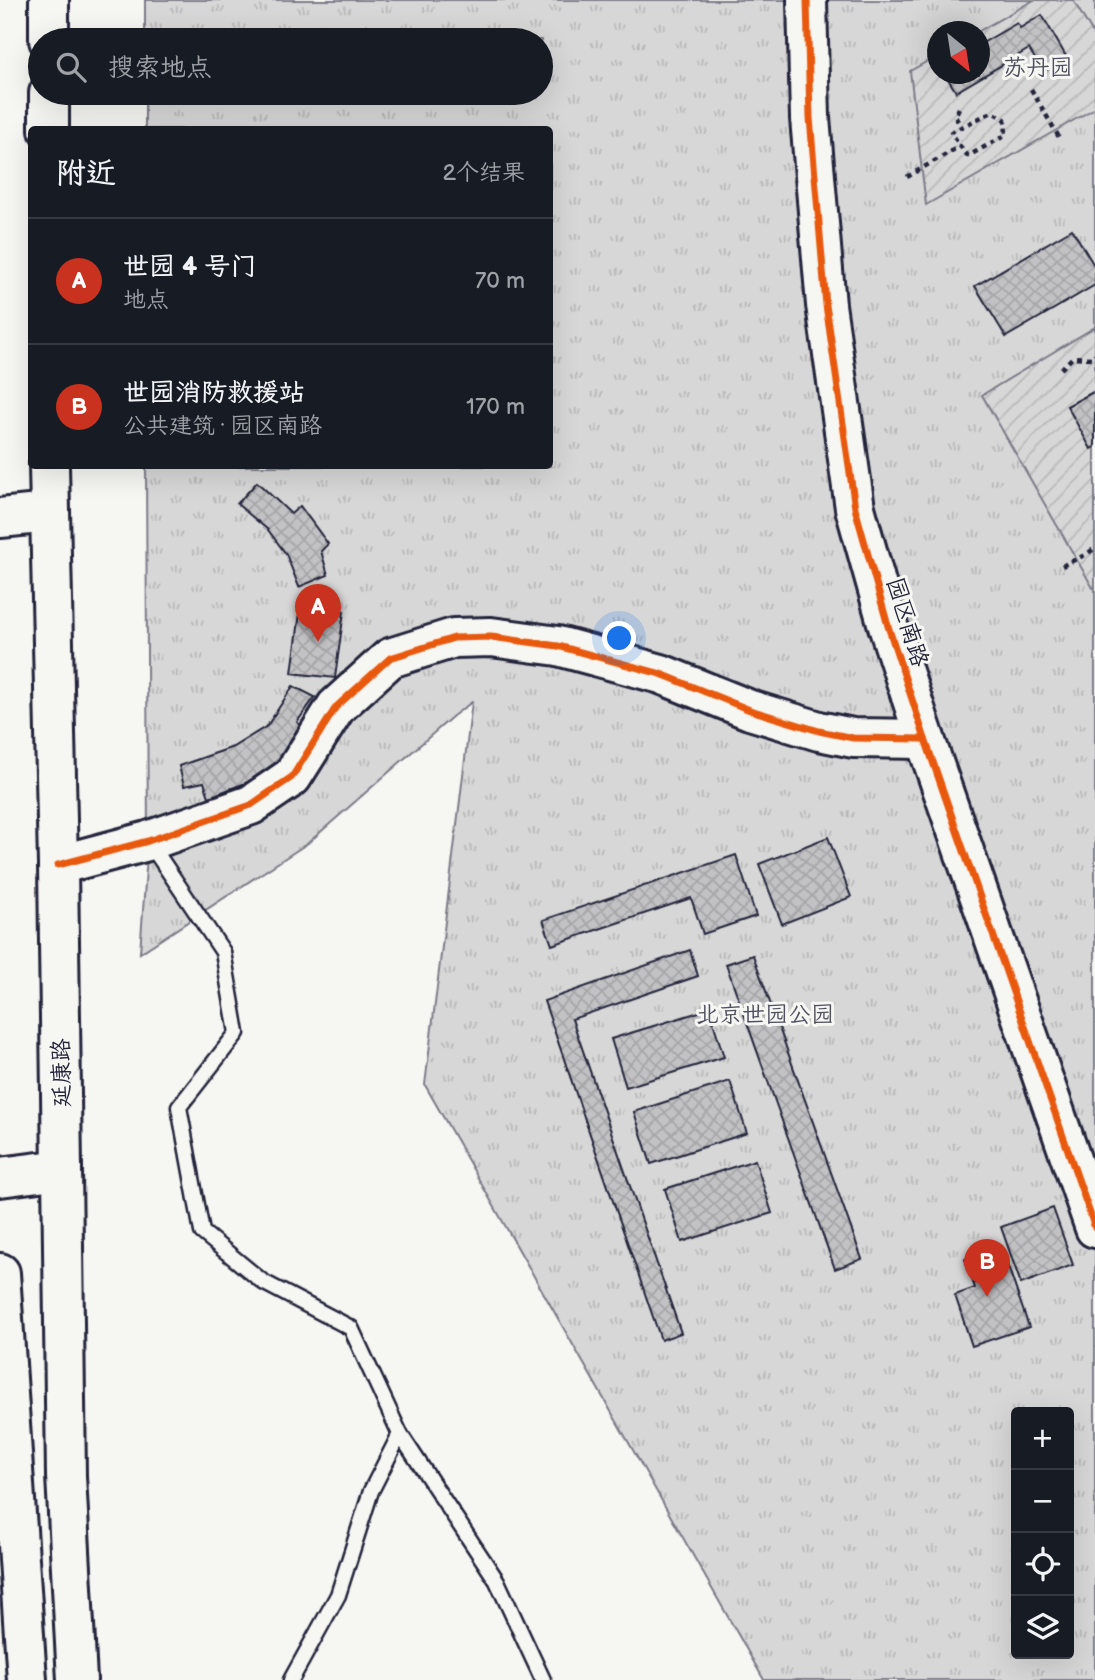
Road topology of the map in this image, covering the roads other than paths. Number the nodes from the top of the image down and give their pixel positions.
1 (49, 0) edge
2 (807, 0) edge
3 (49, 28) edge
4 (49, 105) edge
5 (49, 126) edge
6 (49, 469) edge
7 (49, 513) junction
8 (0, 518) edge
9 (925, 739) junction
10 (148, 841) junction
11 (58, 865) junction
12 (62, 1169) junction
13 (0, 1177) edge
14 (1095, 1228) edge
15 (0, 1273) edge
16 (400, 1434) junction
17 (27, 1680) edge
18 (77, 1680) edge
19 (291, 1680) edge
20 (542, 1680) edge

1 - 3 street
2 - 9 street, 园区南路
4 - 5 street
6 - 7 street, 延康路
7 - 8 street
7 - 11 street, 延康路
9 - 10 street
9 - 14 street, 园区南路
10 - 11 street
10 - 16 lane
11 - 12 street, 延康路
12 - 13 street
12 - 18 street, 延康路
15 - 17 street
16 - 19 lane
16 - 20 lane

